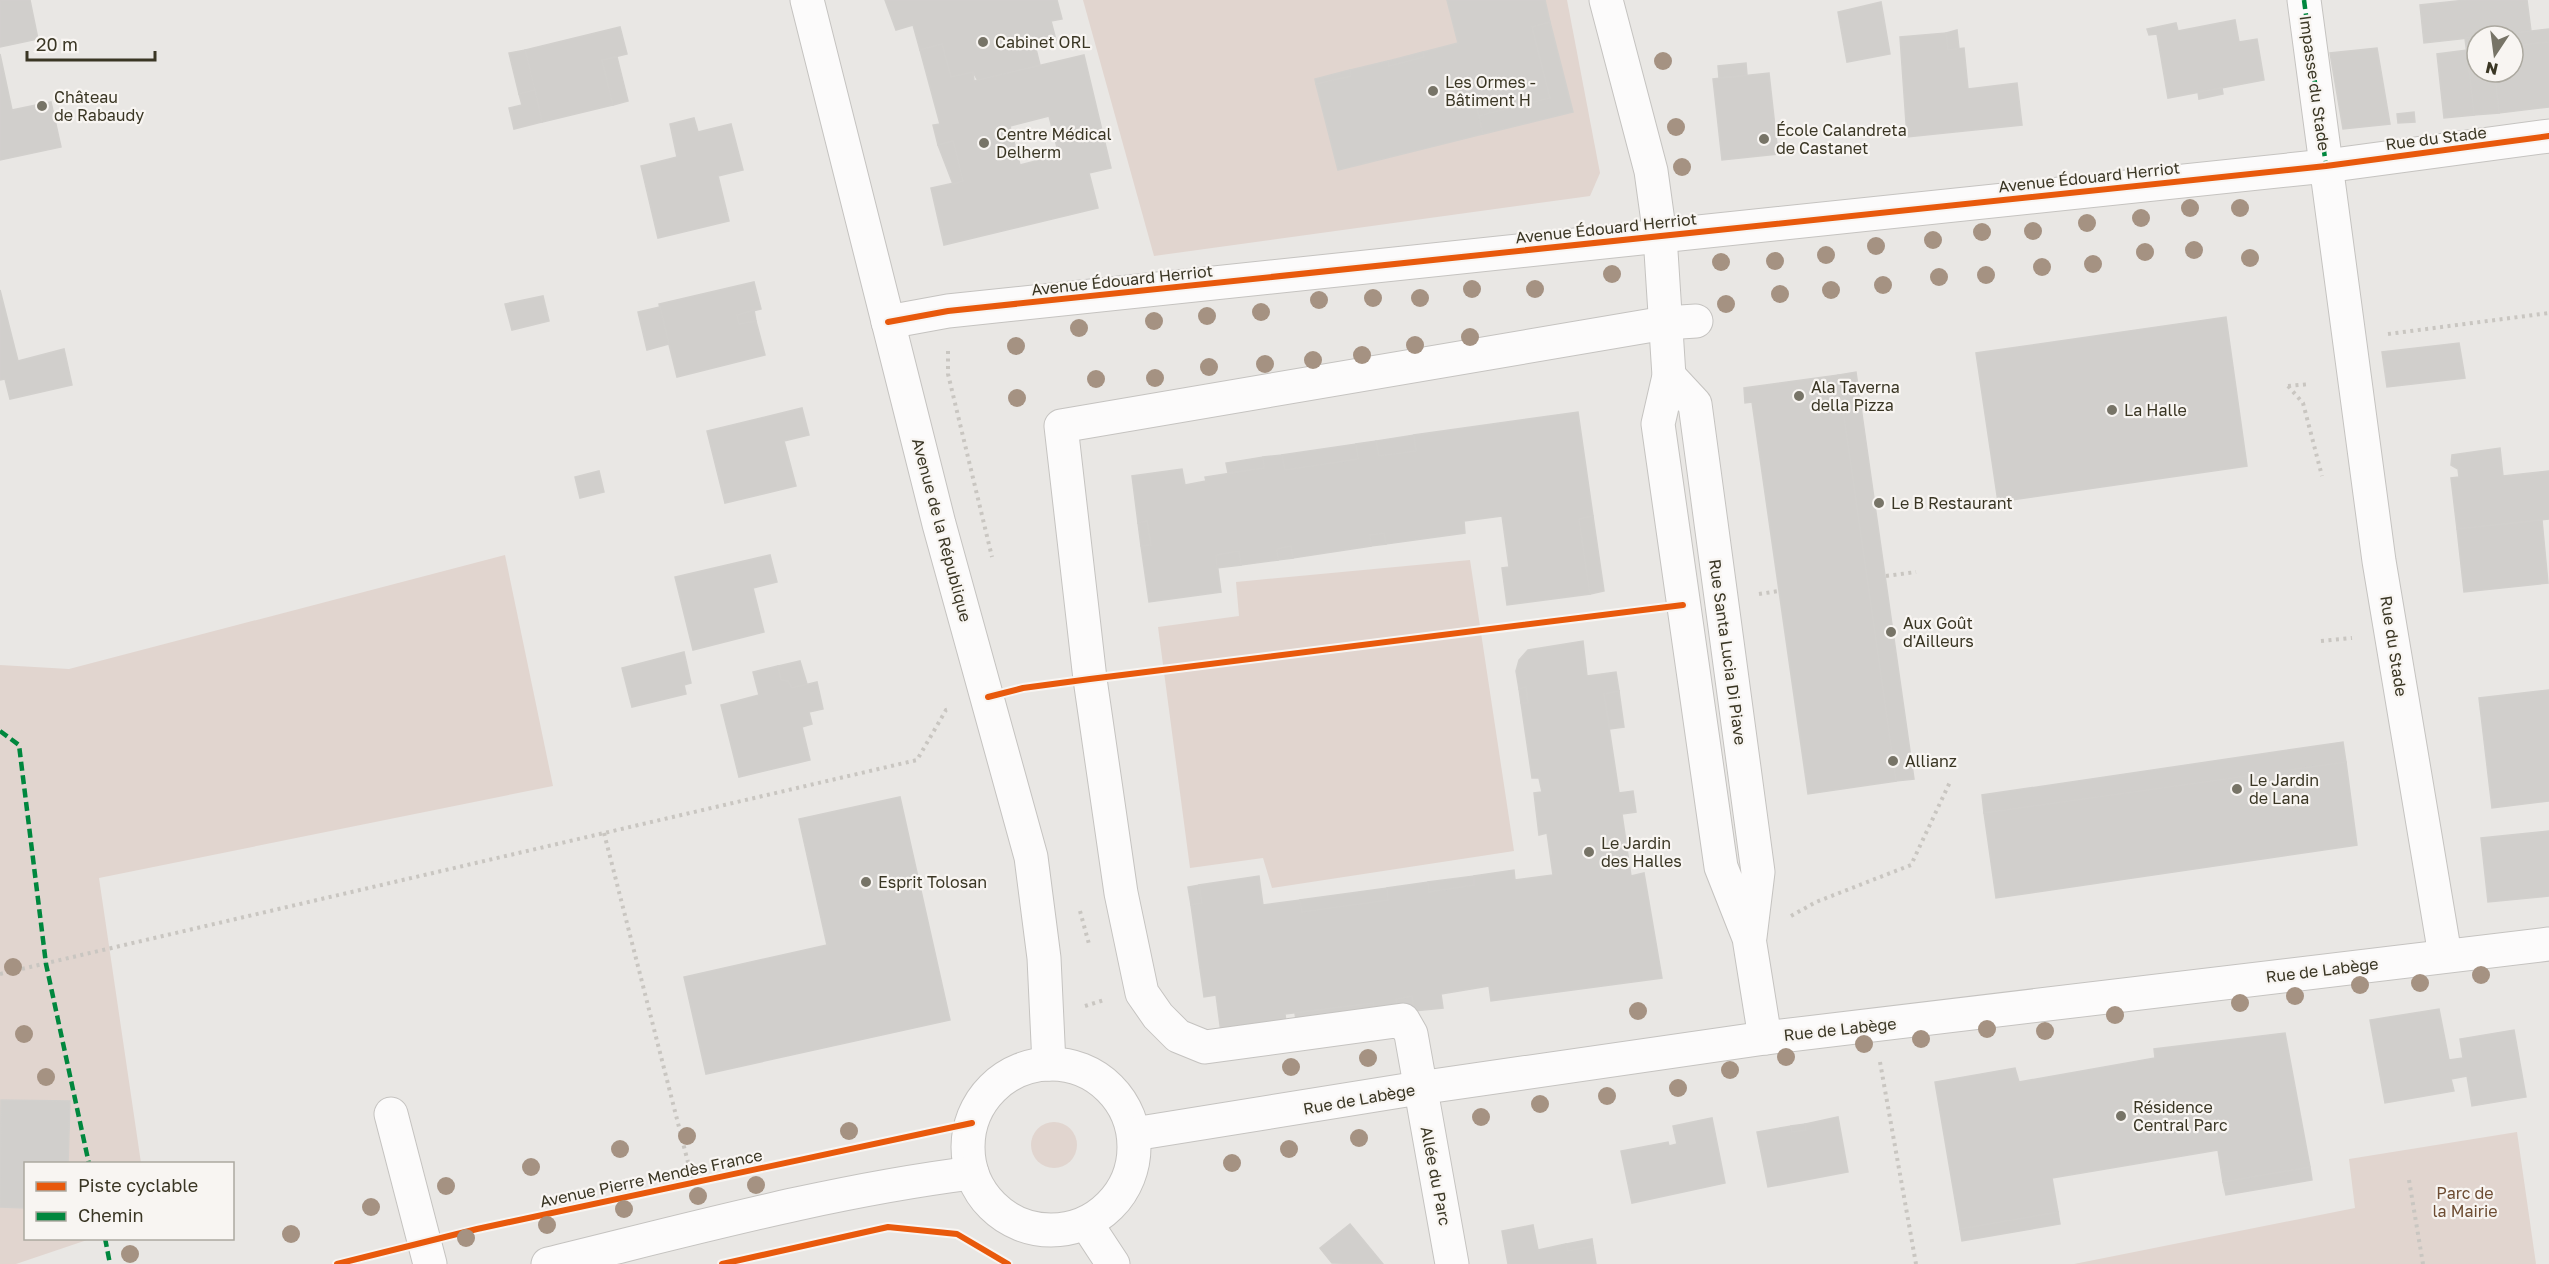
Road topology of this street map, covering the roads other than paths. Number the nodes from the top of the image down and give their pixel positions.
1 (807, 0) edge
2 (1606, 0) edge
3 (2304, 0) edge
4 (2549, 136) edge
5 (2326, 166) junction
6 (1660, 236) junction
7 (888, 322) junction
8 (1680, 322) junction
9 (1669, 376) junction
10 (1749, 938) junction
11 (2549, 944) edge
12 (2445, 955) junction
13 (1765, 1038) junction
14 (1049, 1064) junction
15 (1419, 1088) junction
16 (391, 1114) dead end
17 (1134, 1134) junction
18 (972, 1173) junction
19 (1086, 1223) junction
20 (430, 1264) edge
21 (548, 1264) edge
22 (1113, 1264) edge
23 (1452, 1264) edge

1 - 7 street, Avenue de la République
2 - 6 street, Rue Santa Lucia Di Piave
3 - 5 street, Impasse du Stade
4 - 5 street, Rue du Stade
5 - 6 street, Avenue Édouard Herriot
5 - 12 street, Rue du Stade
6 - 7 street, Avenue Édouard Herriot
6 - 8 street, Rue Santa Lucia Di Piave
7 - 14 street, Avenue de la République
8 - 9 street, Rue Santa Lucia Di Piave
8 - 15 street, Allée du Parc
9 - 10 street, Rue Santa Lucia Di Piave
9 - 10 street, Rue Santa Lucia Di Piave
10 - 13 street, Rue Santa Lucia Di Piave
11 - 12 street, Rue de Labège
12 - 13 street, Rue de Labège
13 - 15 street, Rue de Labège
14 - 17 street
14 - 18 street
15 - 17 street, Rue de Labège
15 - 23 street, Allée du Parc
16 - 20 street
17 - 19 street
18 - 19 street
18 - 21 street
19 - 22 street

